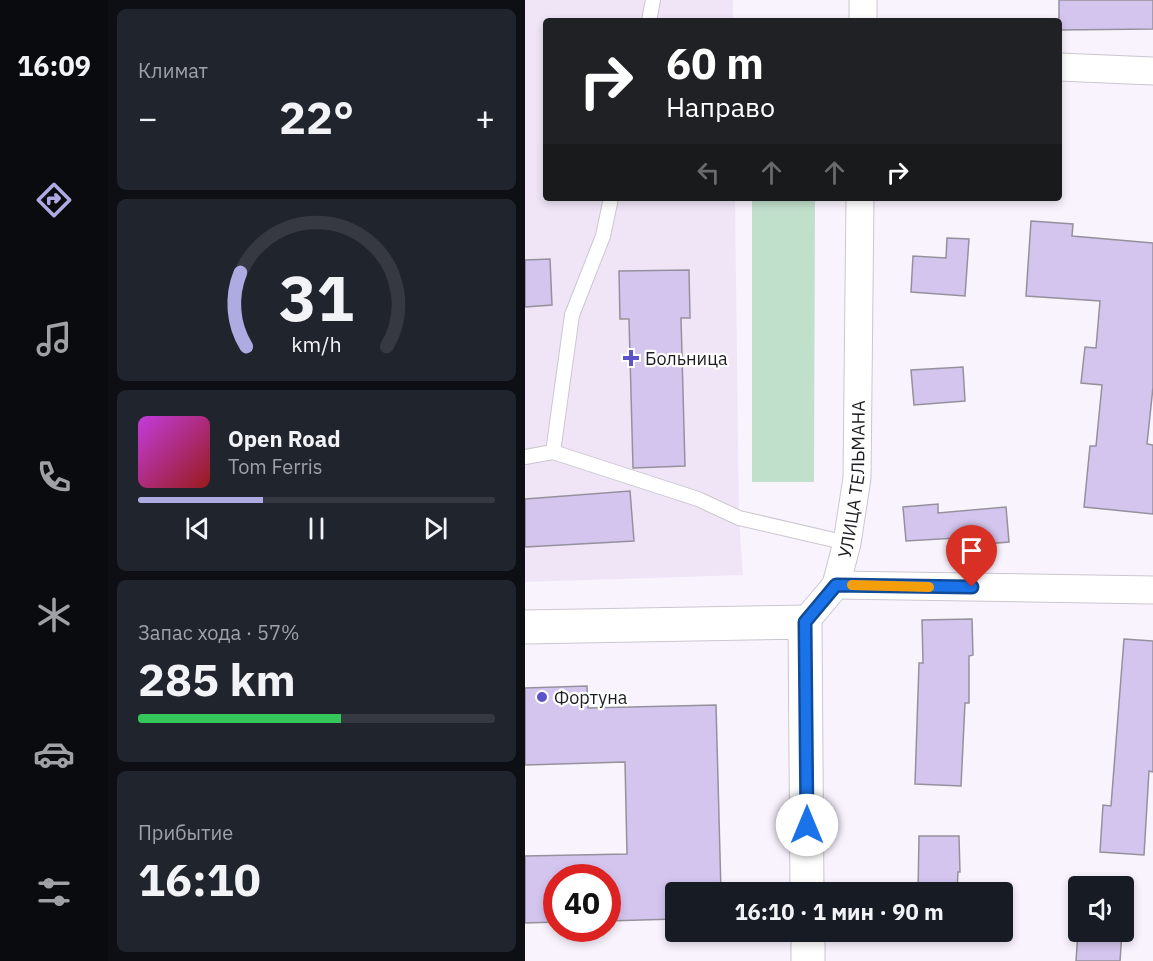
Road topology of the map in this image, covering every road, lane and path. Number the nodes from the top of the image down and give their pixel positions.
1 (653, 0) edge
2 (863, 0) edge
3 (650, 18) edge
4 (863, 18) edge
5 (1062, 67) edge
6 (1153, 71) edge
7 (610, 201) edge
8 (860, 201) edge
9 (553, 452) junction
10 (525, 458) edge
11 (847, 543) junction
12 (836, 585) junction
13 (1153, 590) edge
14 (805, 622) junction
15 (525, 627) edge
16 (807, 882) edge
17 (808, 942) edge
18 (808, 961) edge

1 - 3 lane
2 - 4 street
5 - 6 street
7 - 9 lane
8 - 11 street, УЛИЦА ТЕЛЬМАНА
9 - 10 lane
9 - 11 lane
11 - 12 street, УЛИЦА ТЕЛЬМАНА
12 - 13 street
12 - 14 street, УЛИЦА ТЕЛЬМАНА
14 - 15 street
14 - 16 street
17 - 18 street

